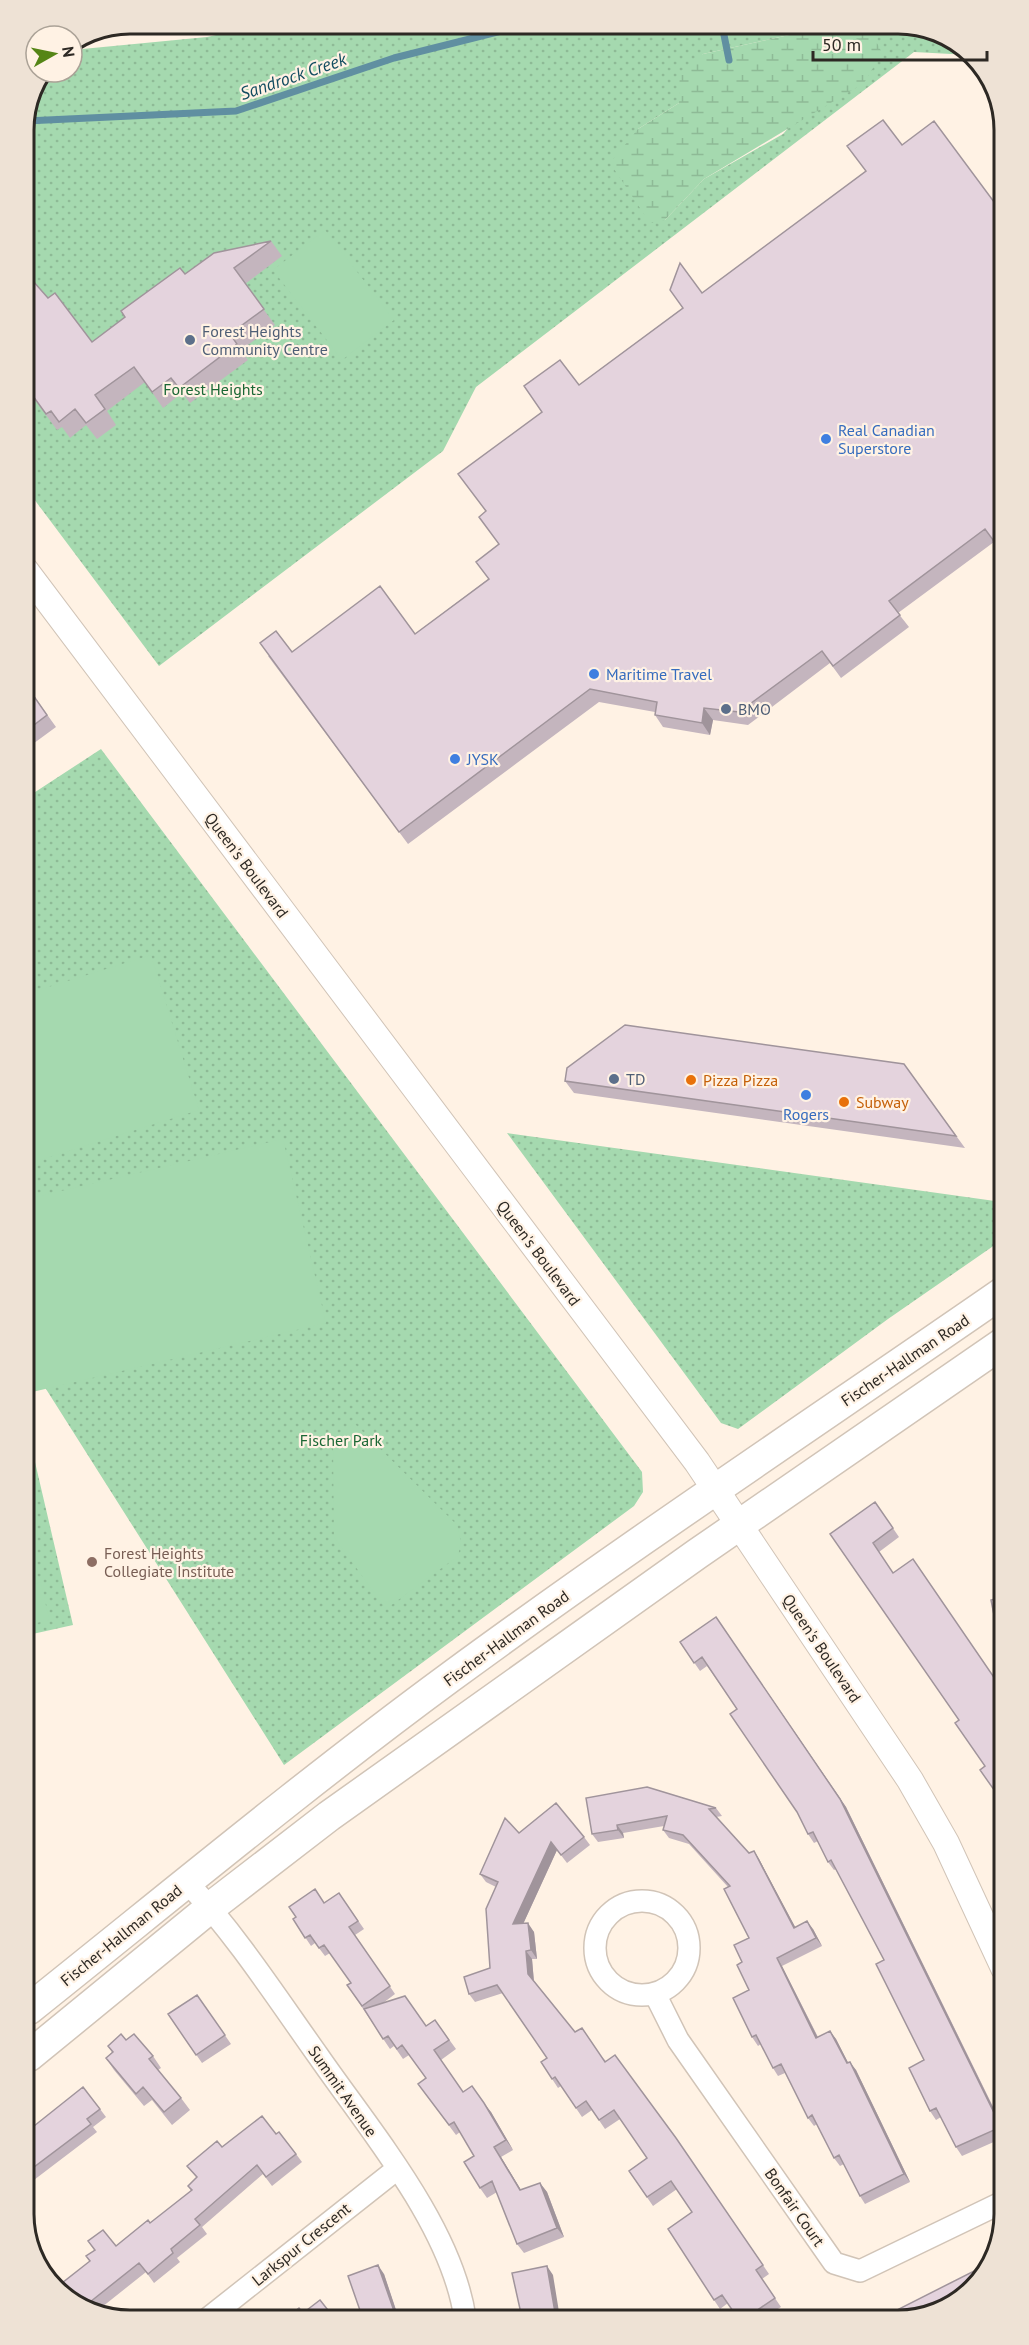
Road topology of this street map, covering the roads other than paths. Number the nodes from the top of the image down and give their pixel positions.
1 (35, 583) edge
2 (994, 1298) edge
3 (994, 1349) edge
4 (716, 1489) junction
5 (741, 1524) junction
6 (187, 1882) junction
7 (211, 1907) junction
8 (994, 1946) edge
9 (655, 1994) junction
10 (34, 2005) edge
11 (34, 2052) edge
12 (397, 2169) junction
13 (994, 2206) edge
14 (219, 2310) edge
15 (463, 2310) edge

1 - 4 street, Queen's Boulevard
2 - 4 main road, Fischer-Hallman Road
3 - 5 main road
4 - 5 street, Queen's Boulevard
4 - 6 main road, Fischer-Hallman Road
5 - 7 main road
5 - 8 street, Queen's Boulevard
6 - 7 street, Summit Avenue
6 - 10 main road, Fischer-Hallman Road
7 - 11 main road
7 - 12 street, Summit Avenue
9 - 9 street
9 - 13 street, Bonfair Court
12 - 14 street, Larkspur Crescent
12 - 15 street, Summit Avenue

